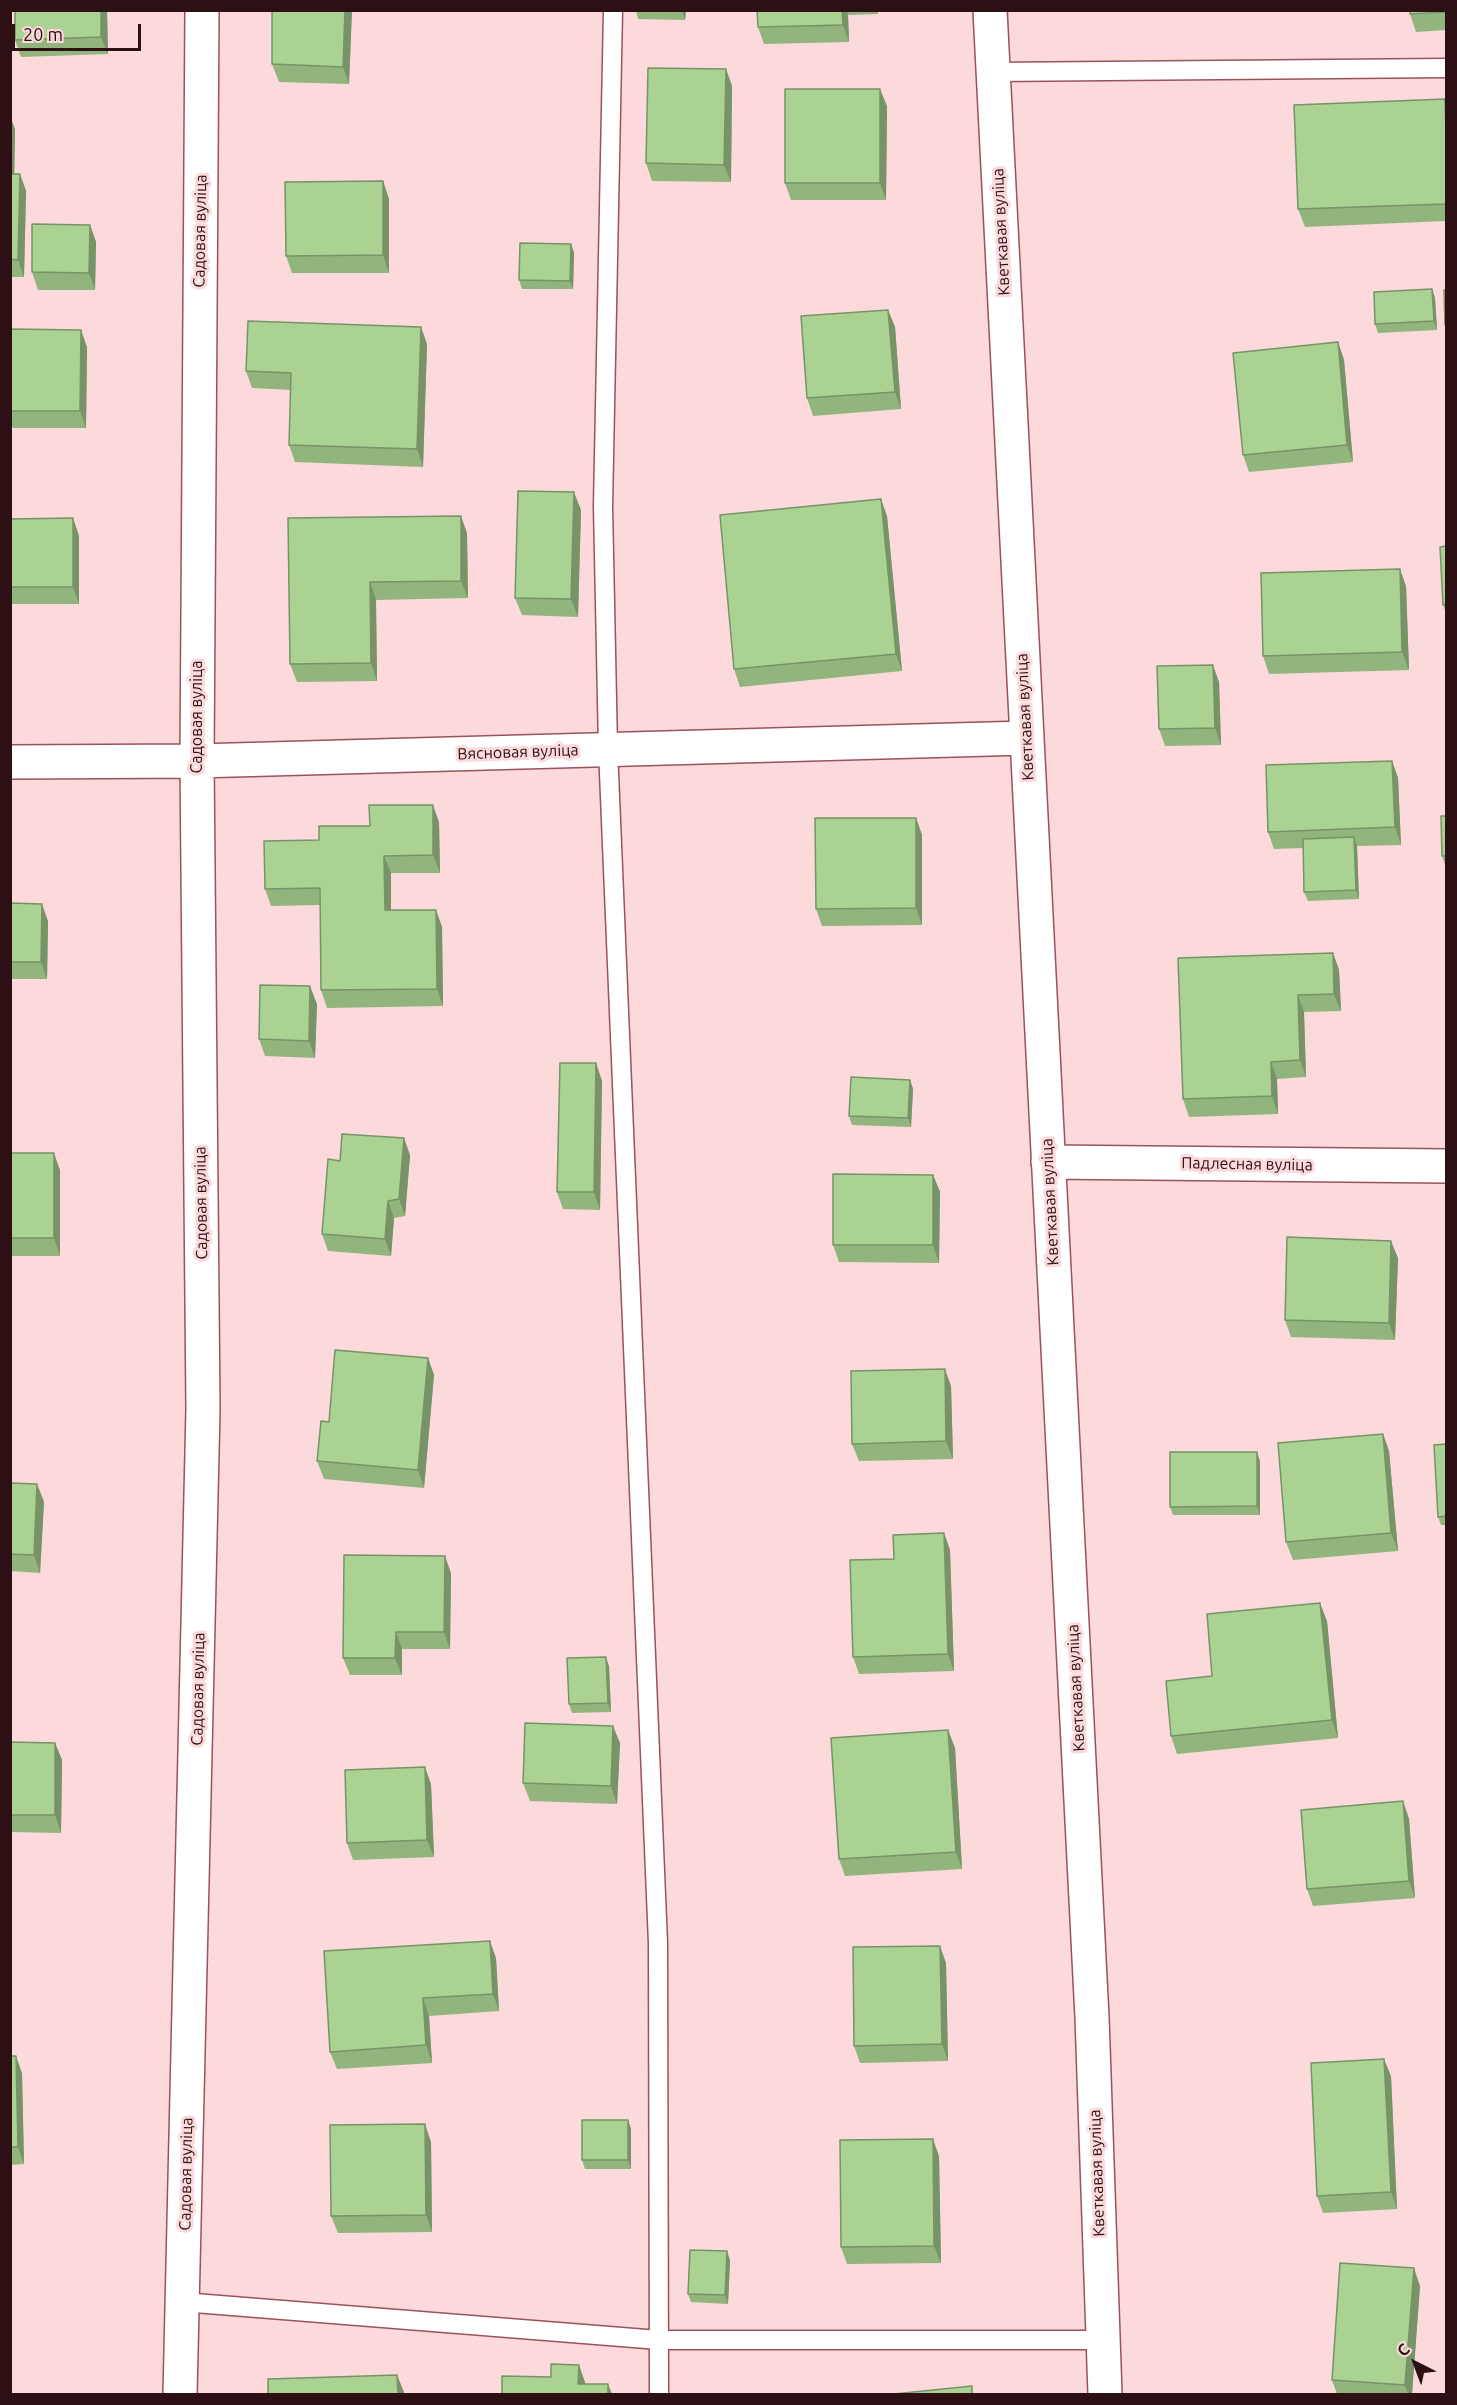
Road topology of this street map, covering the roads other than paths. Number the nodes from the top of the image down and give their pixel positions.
1 (202, 10) edge
2 (613, 10) edge
3 (990, 10) edge
4 (1446, 68) edge
5 (993, 72) junction
6 (1026, 738) junction
7 (608, 749) junction
8 (197, 761) junction
9 (10, 762) edge
10 (1048, 1162) junction
11 (1446, 1167) edge
12 (182, 2302) junction
13 (658, 2340) junction
14 (1103, 2340) junction
15 (180, 2394) edge
16 (659, 2394) edge
17 (1105, 2394) edge

1 - 8 street, Садовая вуліца
2 - 7 lane
3 - 5 street, Кветкавая вуліца
4 - 5 lane
5 - 6 street, Кветкавая вуліца
6 - 7 street, Вясновая вуліца
6 - 10 street, Кветкавая вуліца
7 - 8 street, Вясновая вуліца
7 - 13 lane
8 - 9 street, Вясновая вуліца
8 - 12 street, Садовая вуліца
10 - 11 street, Падлесная вуліца
10 - 14 street, Кветкавая вуліца
12 - 13 lane
12 - 15 street, Садовая вуліца
13 - 14 lane
13 - 16 lane
14 - 17 street, Кветкавая вуліца

